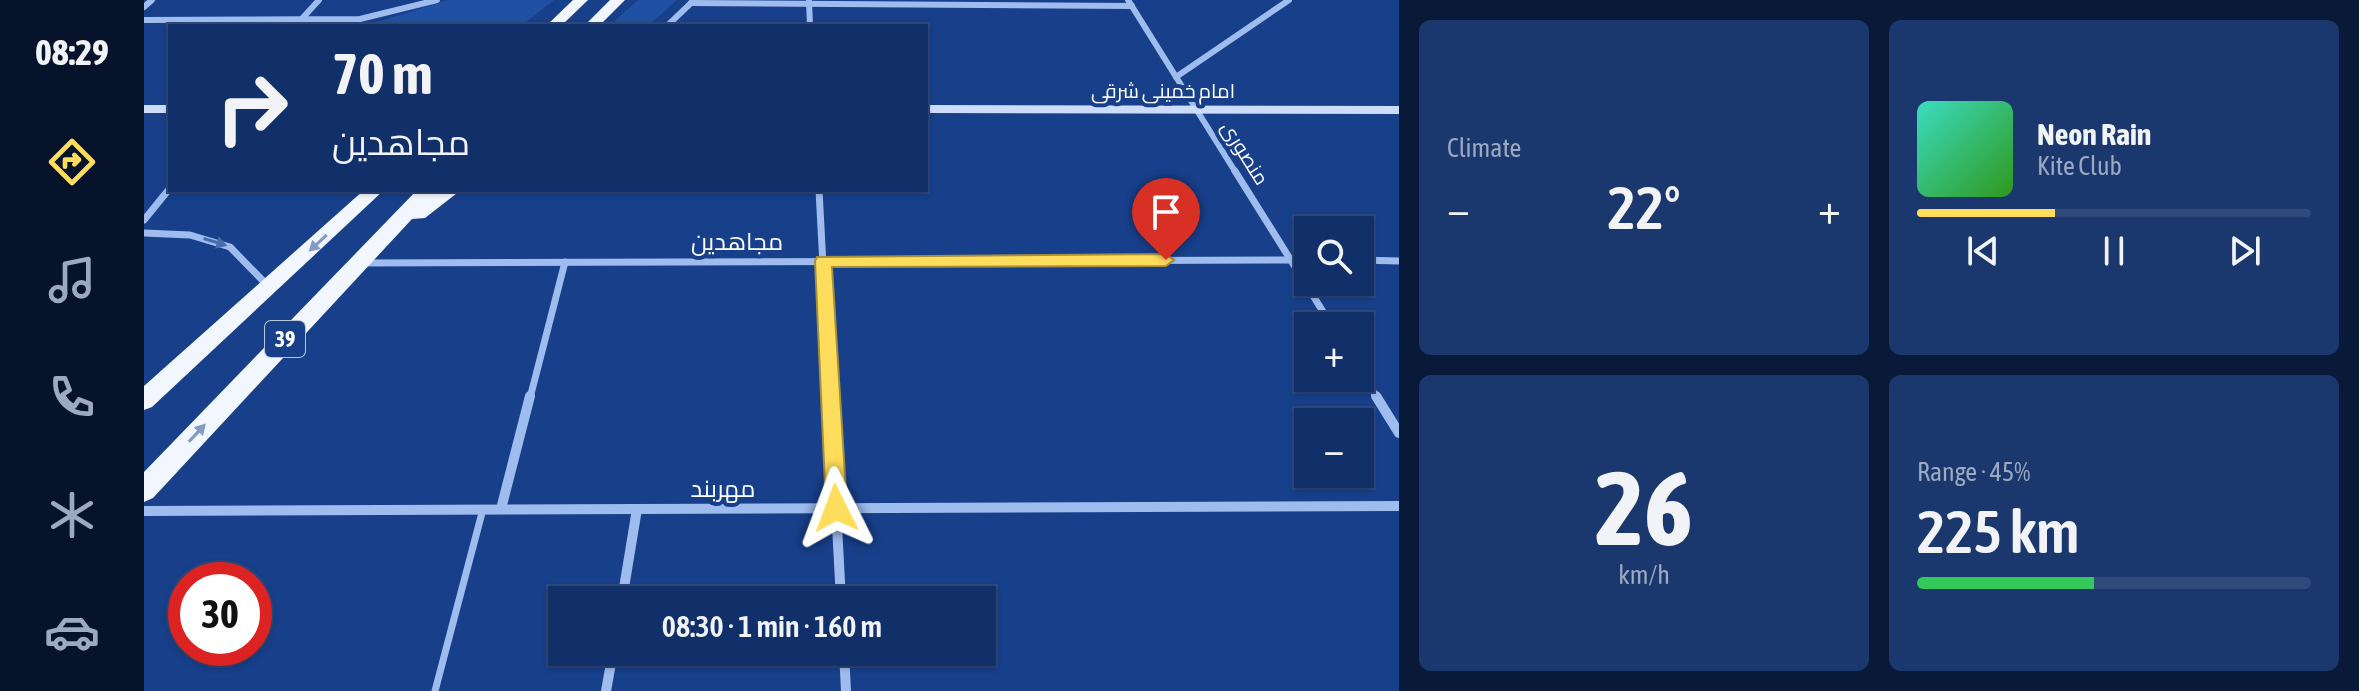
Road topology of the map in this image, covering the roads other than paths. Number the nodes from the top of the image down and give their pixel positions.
1 (152, 0) edge
2 (319, 0) edge
3 (437, 0) edge
4 (618, 0) edge
5 (1289, 0) edge
6 (692, 2) edge
7 (809, 2) edge
8 (1130, 3) edge
9 (575, 5) edge
10 (144, 7) edge
11 (144, 20) edge
12 (297, 24) edge
13 (548, 24) edge
14 (555, 24) edge
15 (593, 24) edge
16 (669, 24) edge
17 (810, 24) edge
18 (1176, 77) junction
19 (144, 109) edge
20 (168, 109) edge
21 (928, 109) edge
22 (1197, 109) junction
23 (1399, 110) edge
24 (168, 190) edge
25 (373, 192) edge
26 (426, 192) edge
27 (449, 192) edge
28 (819, 192) edge
29 (144, 220) edge
30 (144, 233) edge
31 (384, 237) junction
32 (1291, 260) junction
33 (1374, 260) edge
34 (823, 261) junction
35 (1399, 261) edge
36 (565, 262) junction
37 (359, 263) junction
38 (269, 288) junction
39 (1323, 312) edge
40 (1374, 392) edge
41 (144, 400) edge
42 (1399, 433) edge
43 (144, 490) edge
44 (1399, 506) edge
45 (836, 508) junction
46 (483, 509) junction
47 (501, 509) junction
48 (637, 509) junction
49 (144, 511) edge
50 (624, 586) edge
51 (840, 586) edge
52 (610, 666) edge
53 (845, 666) edge
54 (435, 691) edge
55 (606, 691) edge
56 (846, 691) edge

1 - 10 street
2 - 12 street
3 - 12 street
4 - 15 highway
5 - 18 street
6 - 7 street
6 - 16 street
7 - 8 street
7 - 17 street
8 - 18 street, منصوری
9 - 13 highway
9 - 14 highway
11 - 12 street
18 - 22 street, منصوری
19 - 20 main road
21 - 22 main road, امام خمینی شرقی
22 - 23 main road, امام خمینی شرقی
22 - 32 street, منصوری
24 - 29 street
25 -> 38 highway, 39
26 - 31 highway, 39
27 - 31 highway
28 - 34 street
30 -> 38 street
31 - 37 highway, 39
32 - 34 street, مجاهدین
32 - 39 street, منصوری
33 - 35 street
34 - 36 street, مجاهدین
34 - 45 street
36 - 37 street, مجاهدین
36 - 47 street
43 -> 37 highway, 39
38 - 41 highway, 39
40 - 42 street
44 - 45 street, مهربند
45 - 48 street, مهربند
45 - 51 street
46 - 47 street, مهربند
46 - 49 street, مهربند
46 - 54 lane
47 - 48 street, مهربند
48 - 50 street
52 - 55 street
53 - 56 street

